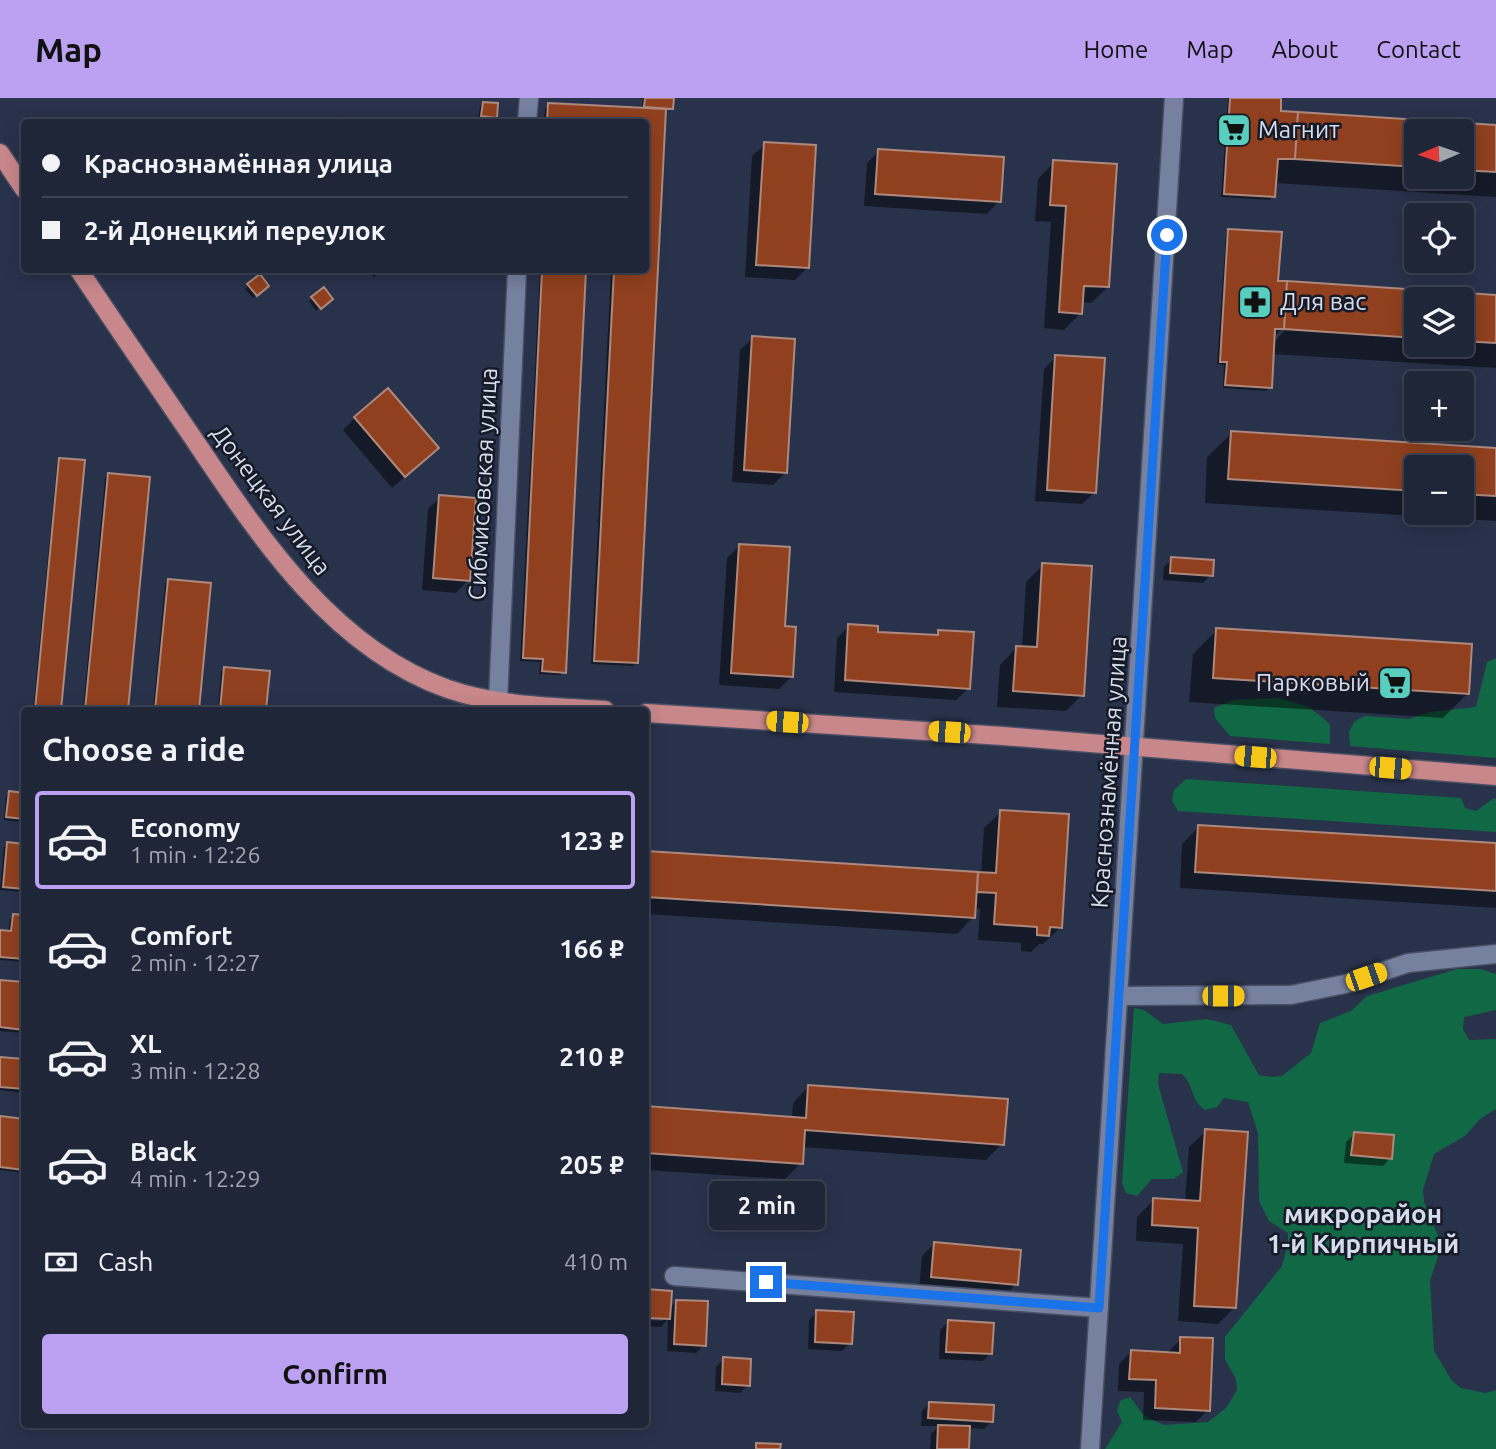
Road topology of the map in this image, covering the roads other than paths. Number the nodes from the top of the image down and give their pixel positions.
1 (529, 98) edge
2 (1174, 98) edge
3 (527, 119) edge
4 (0, 153) edge
5 (21, 184) edge
6 (81, 273) edge
7 (517, 273) edge
8 (498, 701) junction
9 (569, 707) edge
10 (649, 713) edge
11 (1135, 747) junction
12 (1496, 776) edge
13 (1496, 954) edge
14 (1119, 996) junction
15 (674, 1276) dead end
16 (1099, 1308) junction
17 (1090, 1449) edge

1 - 3 street
2 - 11 street, Краснознамённая улица
4 - 5 main road
6 - 8 main road, Донецкая улица
7 - 8 street, Сибмисовская улица
8 - 9 main road, Донецкая улица
10 - 11 main road
11 - 12 main road
11 - 14 street, Краснознамённая улица
13 - 14 street
14 - 16 street, Краснознамённая улица
15 - 16 street
16 - 17 street, Краснознамённая улица

